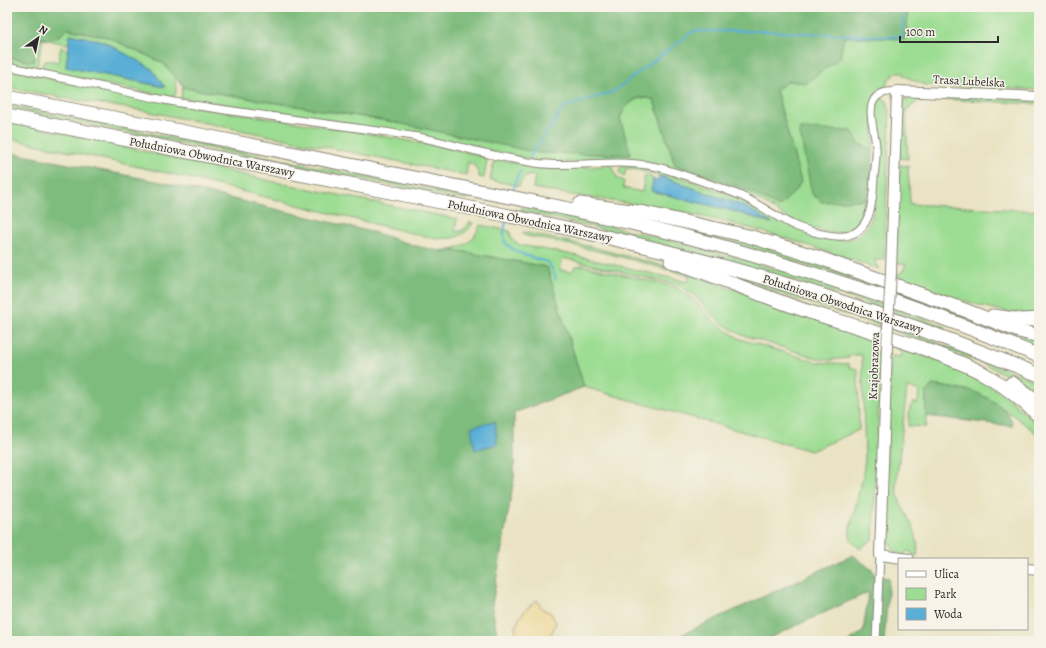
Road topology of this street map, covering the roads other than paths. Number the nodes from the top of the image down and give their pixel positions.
1 (7, 66) edge
2 (898, 91) junction
3 (7, 97) edge
4 (1039, 97) edge
5 (7, 116) edge
6 (530, 201) junction
7 (574, 229) junction
8 (962, 309) junction
9 (1039, 320) edge
10 (1039, 336) edge
11 (906, 343) junction
12 (1039, 356) edge
13 (1039, 376) edge
14 (1039, 402) edge
15 (1039, 416) edge
16 (880, 555) junction
17 (902, 558) edge
18 (1028, 569) edge
19 (1039, 570) edge
20 (876, 641) edge

1 - 2 street
2 - 4 street, Trasa Lubelska
2 - 16 street, Krajobrazowa, bridge
3 - 6 highway, Południowa Obwodnica Warszawy
5 - 7 highway, Południowa Obwodnica Warszawy
6 - 8 highway
6 - 12 highway, Południowa Obwodnica Warszawy
7 - 11 highway
7 - 13 highway, Południowa Obwodnica Warszawy
8 - 9 highway
8 - 10 highway
11 - 14 highway
11 - 15 highway
16 - 17 street
16 - 20 street, Krajobrazowa
18 - 19 street

